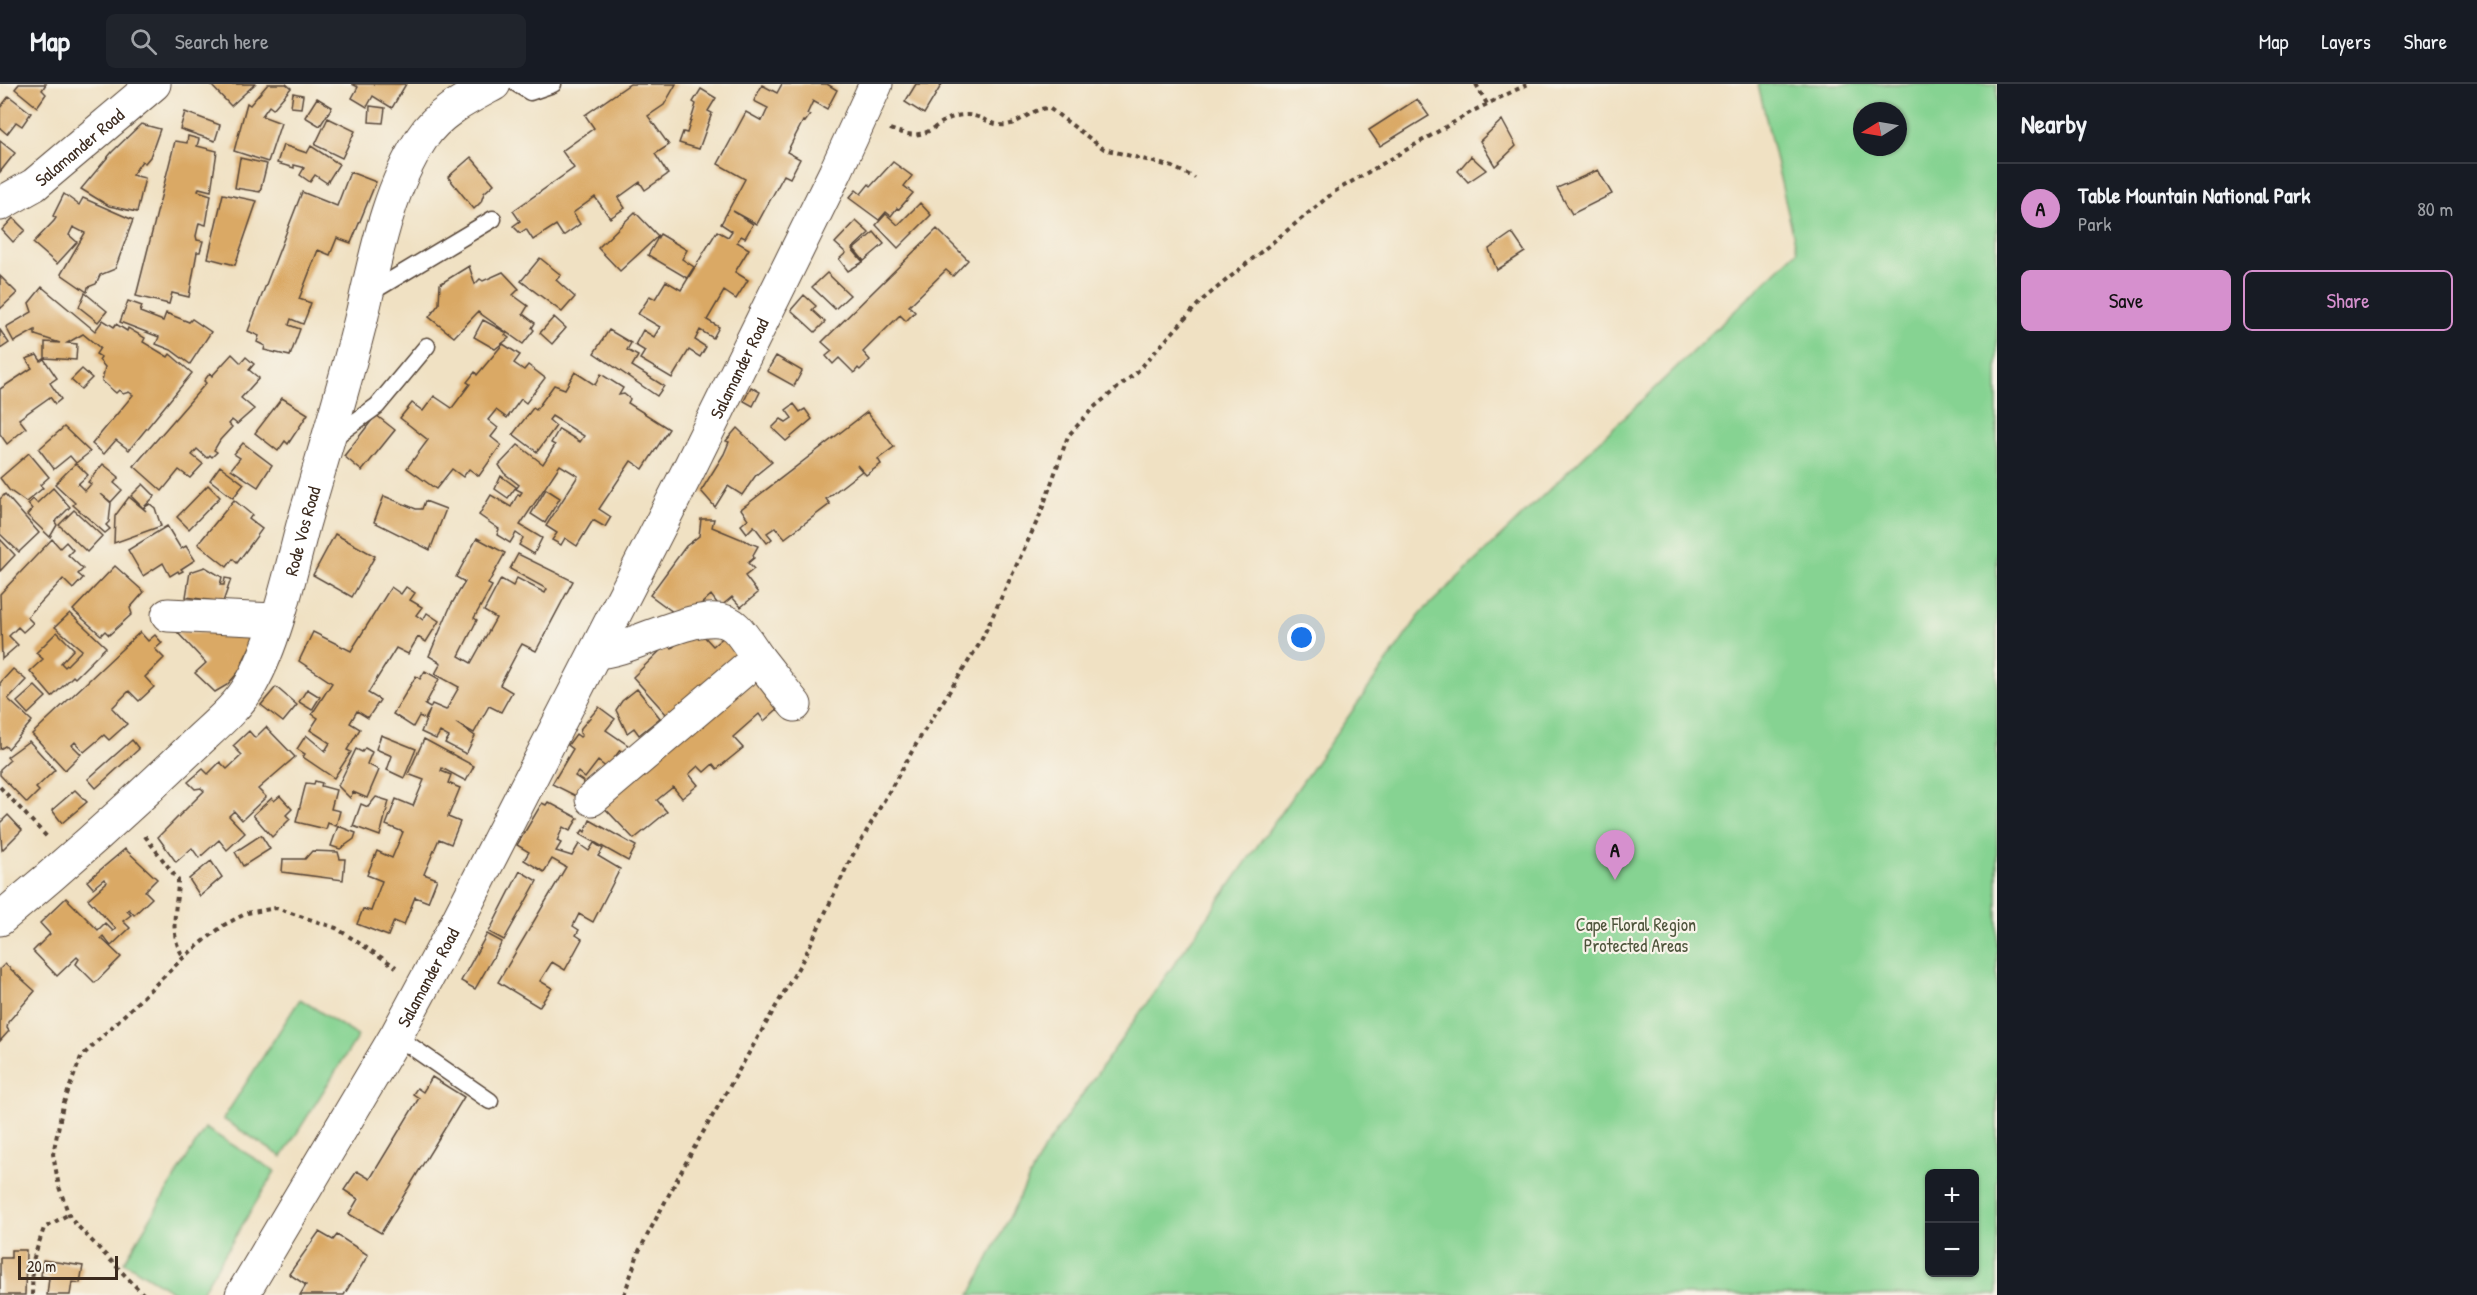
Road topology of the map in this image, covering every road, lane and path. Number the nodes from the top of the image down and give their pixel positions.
1 (154, 84) edge
2 (494, 84) edge
3 (517, 84) edge
4 (553, 84) edge
5 (876, 84) edge
6 (1476, 84) edge
7 (1528, 84) edge
8 (1487, 104) junction
9 (861, 118) junction
10 (1196, 178) dead end
11 (0, 204) edge
12 (493, 219) dead end
13 (367, 294) junction
14 (427, 345) dead end
15 (327, 442) junction
16 (168, 615) dead end
17 (275, 620) junction
18 (596, 652) junction
19 (758, 658) junction
20 (795, 705) dead end
21 (0, 787) edge
22 (592, 799) dead end
23 (143, 834) dead end
24 (56, 846) dead end
25 (0, 919) edge
26 (184, 957) junction
27 (404, 973) dead end
28 (396, 1036) junction
29 (490, 1101) dead end
30 (69, 1214) junction
31 (32, 1295) edge
32 (144, 1295) edge
33 (242, 1295) edge
34 (624, 1295) edge

1 - 11 street, Salamander Road
2 - 13 street, Rode Vos Road
3 - 4 lane
5 - 9 street, Salamander Road
6 - 8 path
7 - 8 path
8 - 34 path
9 - 10 path
9 - 18 street, Salamander Road
12 - 13 lane
13 - 15 street, Rode Vos Road
14 - 15 lane
15 - 17 street, Rode Vos Road
16 - 17 street
17 - 25 street, Rode Vos Road
18 - 19 street
18 - 28 street, Salamander Road
19 - 20 street
19 - 22 street
21 - 24 path
23 - 26 path
26 - 27 path
26 - 30 path
28 - 29 lane
28 - 33 street, Salamander Road
30 - 31 path
30 - 32 path

